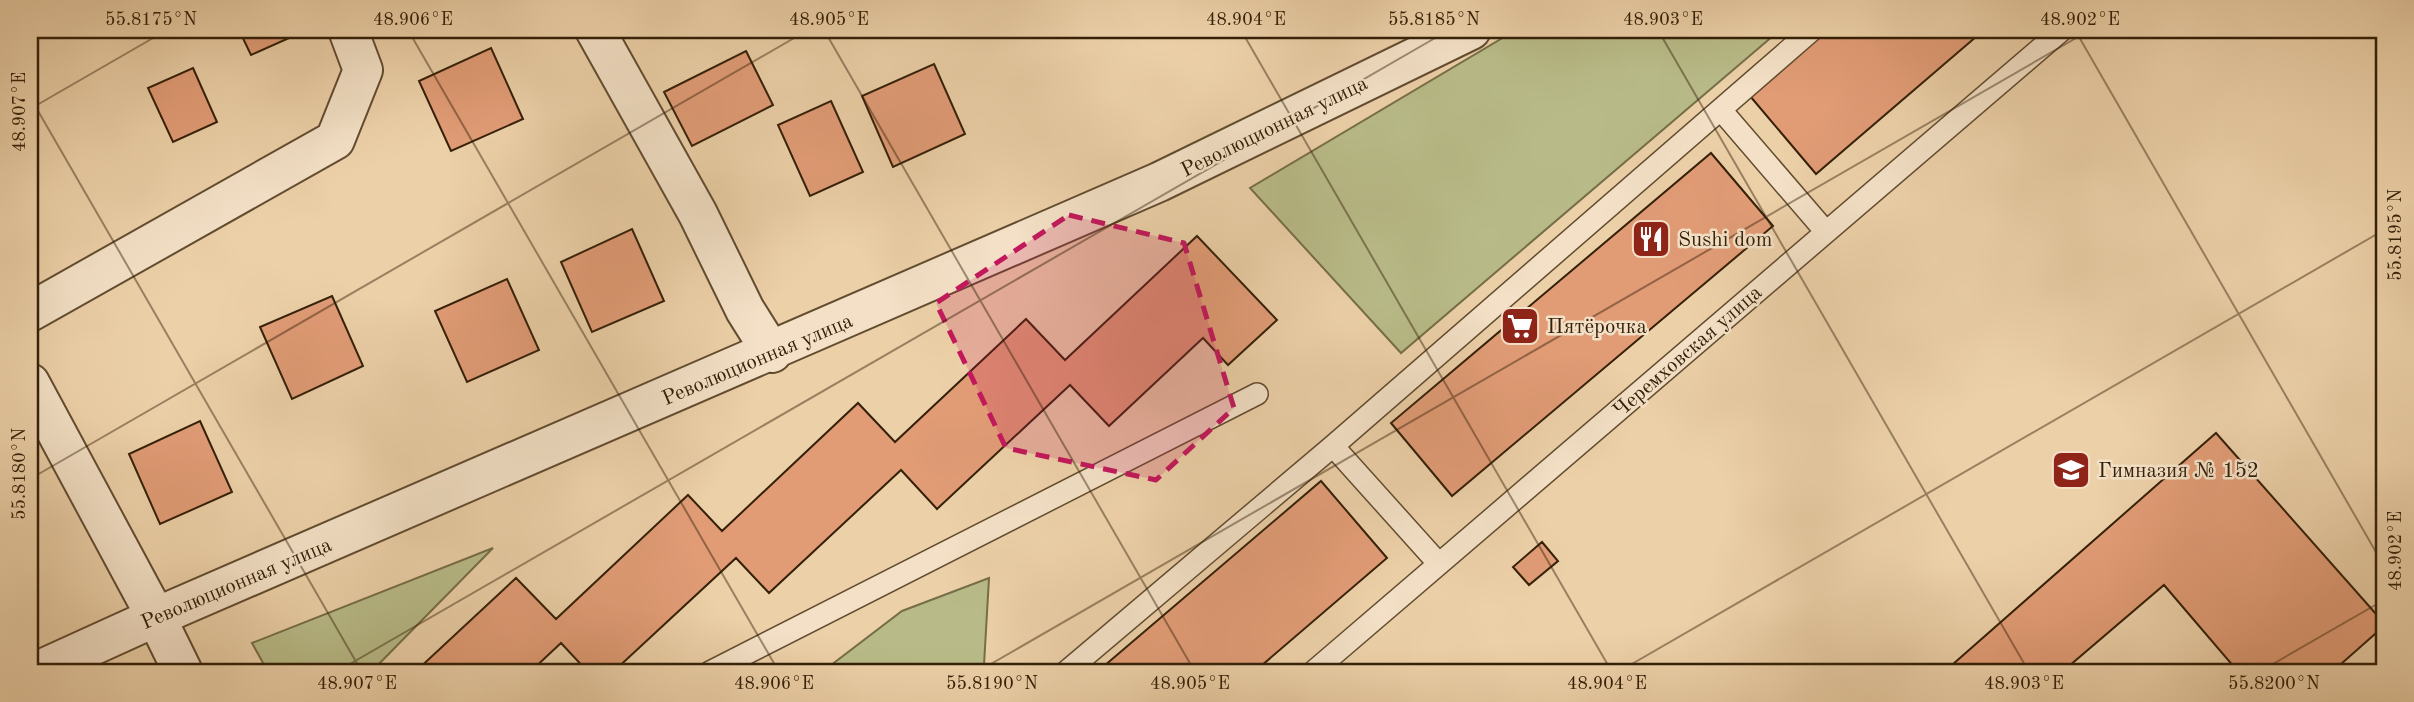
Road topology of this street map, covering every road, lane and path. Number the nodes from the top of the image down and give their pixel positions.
1 (348, 30) edge
2 (595, 30) edge
3 (1471, 30) edge
4 (1812, 30) edge
5 (2062, 30) edge
6 (1721, 110) junction
7 (1826, 232) junction
8 (30, 312) edge
9 (772, 353) junction
10 (30, 383) edge
11 (1257, 394) dead end
12 (1333, 446) junction
13 (1439, 564) junction
14 (156, 617) junction
15 (35, 672) edge
16 (183, 672) edge
17 (710, 672) edge
18 (1066, 672) edge
19 (1312, 672) edge

1 - 8 street
2 - 9 street
3 - 9 street, Революционная улица
4 - 6 lane
5 - 7 lane, Черемховская улица
6 - 7 lane
6 - 12 lane
7 - 13 lane, Черемховская улица
9 - 14 street, Революционная улица
10 - 14 street
11 - 17 lane
12 - 13 lane
12 - 18 lane
13 - 19 lane, Черемховская улица
14 - 15 street, Революционная улица
14 - 16 street

